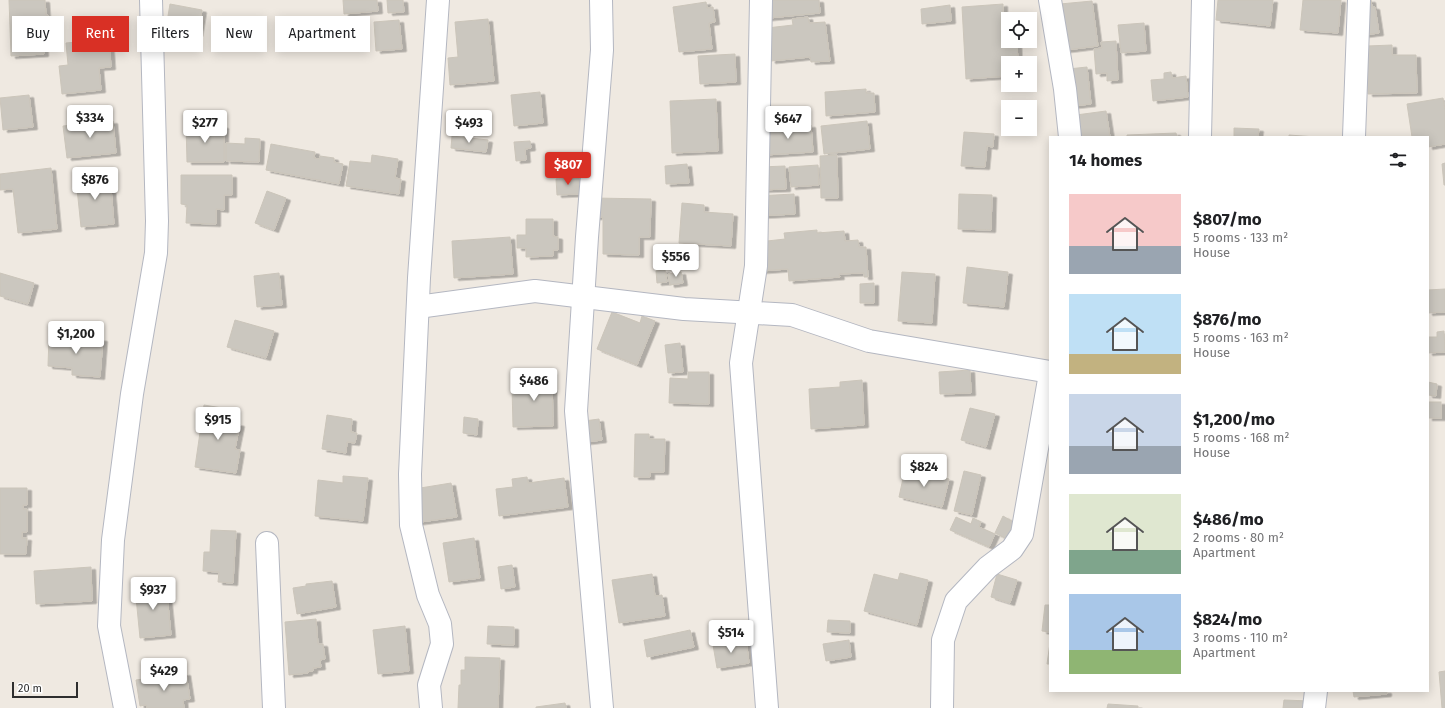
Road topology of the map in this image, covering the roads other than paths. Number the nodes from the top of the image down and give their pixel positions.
1 (151, 0) edge
2 (438, 0) edge
3 (601, 0) edge
4 (761, 0) edge
5 (1050, 0) edge
6 (1203, 0) edge
7 (1359, 0) edge
8 (1070, 136) edge
9 (1200, 136) edge
10 (1354, 136) edge
11 (583, 297) junction
12 (418, 307) junction
13 (749, 313) junction
14 (1049, 373) edge
15 (1049, 379) edge
16 (267, 543) dead end
17 (1316, 692) edge
18 (125, 708) edge
19 (274, 708) edge
20 (431, 708) edge
21 (602, 708) edge
22 (767, 708) edge
23 (942, 708) edge
24 (1314, 708) edge

1 - 18 street
2 - 12 street
3 - 11 street
4 - 13 street
5 - 8 street
6 - 9 street
7 - 10 street
11 - 12 street
11 - 13 street
11 - 21 street
12 - 20 street
13 - 14 street
13 - 22 street
15 - 23 street
16 - 19 street
17 - 24 street

